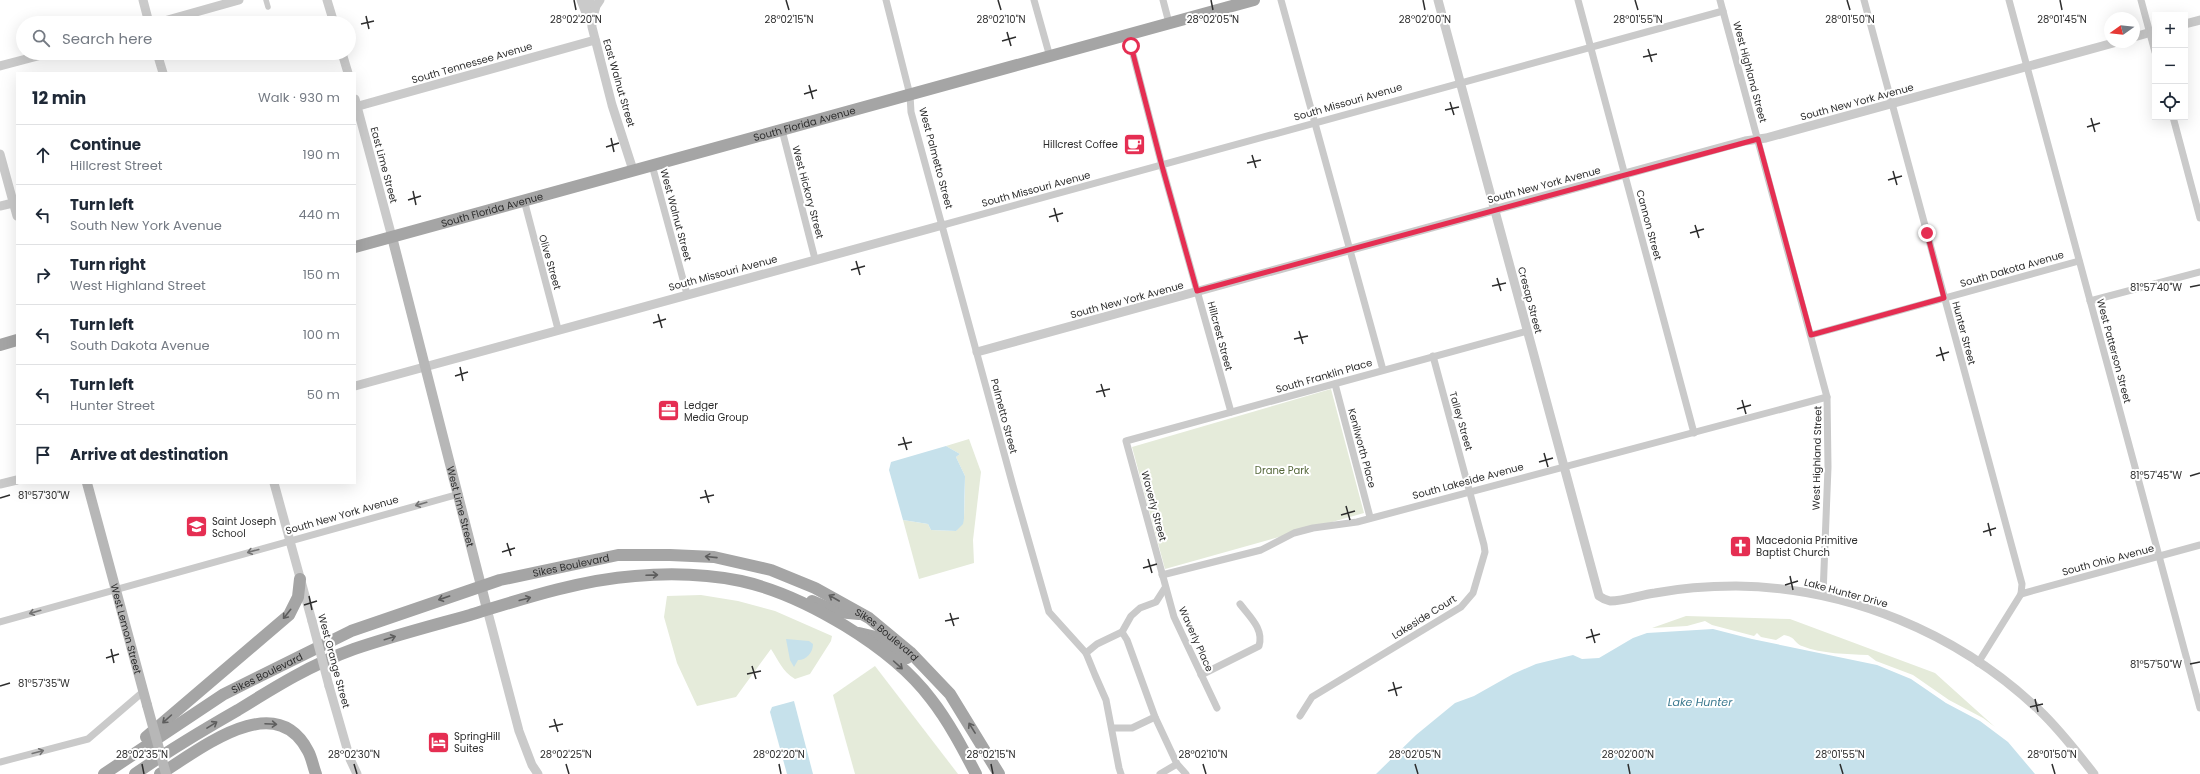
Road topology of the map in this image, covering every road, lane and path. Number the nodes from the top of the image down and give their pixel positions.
1 (142, 0) edge
2 (239, 0) edge
3 (266, 0) edge
4 (327, 0) edge
5 (581, 0) edge
6 (590, 0) edge
7 (600, 0) edge
8 (886, 0) edge
9 (1034, 0) edge
10 (1162, 0) edge
11 (1254, 0) edge
12 (1281, 0) edge
13 (1438, 0) edge
14 (1578, 0) edge
15 (1720, 0) edge
16 (1864, 0) edge
17 (2009, 0) edge
18 (2141, 0) edge
19 (268, 7) dead end
20 (1722, 11) junction
21 (147, 16) edge
22 (182, 16) edge
23 (332, 16) edge
24 (2200, 20) edge
25 (1169, 23) junction
26 (2188, 23) edge
27 (592, 26) junction
28 (2152, 32) edge
29 (1128, 34) junction
30 (2140, 35) edge
31 (595, 40) junction
32 (2104, 46) edge
33 (1591, 47) junction
34 (1050, 57) junction
35 (23, 60) edge
36 (159, 60) edge
37 (344, 60) edge
38 (0, 66) edge
39 (2027, 67) junction
40 (163, 72) edge
41 (348, 72) edge
42 (1459, 83) junction
43 (910, 95) junction
44 (356, 104) edge
45 (1892, 104) junction
46 (2174, 120) edge
47 (1315, 123) junction
48 (782, 130) junction
49 (1758, 139) junction
50 (0, 154) edge
51 (652, 165) junction
52 (1162, 166) junction
53 (633, 170) junction
54 (1625, 174) junction
55 (524, 200) junction
56 (15, 202) edge
57 (0, 206) edge
58 (1494, 210) junction
59 (2200, 218) edge
60 (943, 225) junction
61 (392, 237) junction
62 (356, 246) edge
63 (1350, 249) junction
64 (815, 260) junction
65 (2079, 261) junction
66 (2200, 272) edge
67 (1197, 291) junction
68 (687, 294) junction
69 (1944, 298) junction
70 (2090, 302) junction
71 (558, 329) junction
72 (1527, 330) junction
73 (1811, 335) junction
74 (16, 340) edge
75 (0, 345) edge
76 (977, 352) junction
77 (1433, 356) junction
78 (425, 366) junction
79 (1383, 370) junction
80 (1335, 384) junction
81 (356, 386) edge
82 (1827, 397) junction
83 (1231, 412) junction
84 (1694, 433) junction
85 (1126, 442) joint
86 (1563, 466) junction
87 (16, 480) edge
88 (0, 484) edge
89 (87, 484) edge
90 (274, 484) edge
91 (1470, 491) junction
92 (459, 494) junction
93 (1370, 517) junction
94 (290, 541) junction
95 (2200, 545) edge
96 (2159, 556) junction
97 (1162, 575) junction
98 (300, 579) junction
99 (481, 585) junction
100 (759, 586) junction
101 (1165, 588) junction
102 (116, 589) junction
103 (2021, 594) junction
104 (1823, 595) junction
105 (1609, 601) joint
106 (1240, 604) dead end
107 (487, 609) junction
108 (862, 614) junction
109 (0, 622) edge
110 (853, 632) junction
111 (1122, 632) junction
112 (1086, 653) junction
113 (1978, 663) junction
114 (926, 669) junction
115 (1201, 675) junction
116 (144, 692) junction
117 (1217, 708) dead end
118 (2200, 708) edge
119 (1300, 716) dead end
120 (1155, 717) junction
121 (1112, 728) junction
122 (0, 762) edge
123 (1177, 764) junction
124 (105, 773) edge
125 (135, 774) edge
126 (160, 774) edge
127 (166, 774) edge
128 (316, 774) edge
129 (357, 774) edge
130 (538, 774) edge
131 (976, 774) edge
132 (999, 774) edge
133 (1121, 774) edge
134 (1160, 774) edge
135 (1186, 774) edge
136 (2094, 774) edge

1 - 21 street
2 - 22 street
3 - 19 street
4 - 23 street
5 - 27 street
6 - 27 street, East Walnut Street
7 - 27 street
8 - 43 street, West Palmetto Street
9 - 34 street
10 - 25 street
11 - 25 main road, South Florida Avenue
12 - 47 street
13 - 42 street, Cresap Street
14 - 33 street, Cannon Street
15 - 20 street, West Highland Street
16 - 45 street, Hunter Street
17 - 39 street, West Patterson Street
18 - 28 street
20 - 33 street, South Missouri Avenue
20 - 49 street, West Highland Street
24 - 26 street
25 - 29 main road, South Florida Avenue
27 - 31 street, East Walnut Street
28 - 30 street
29 - 34 main road, South Florida Avenue
29 - 52 street, Hillcrest Street
31 - 44 street, South Tennessee Avenue
31 - 53 street, East Walnut Street
32 - 39 street, South New York Avenue
33 - 42 street, South Missouri Avenue
33 - 54 street, Cannon Street
34 - 43 main road, South Florida Avenue
35 - 38 street
36 - 40 street
37 - 41 street
39 - 45 street, South New York Avenue
39 - 65 street, West Patterson Street
42 - 47 street, South Missouri Avenue
42 - 58 street, Cresap Street
43 - 48 main road, South Florida Avenue
43 - 60 street, West Palmetto Street
44 - 61 street, East Lime Street
45 - 49 street, South New York Avenue
45 - 69 street, Hunter Street
46 - 59 street
47 - 52 street, South Missouri Avenue
47 - 63 street
48 - 51 main road, South Florida Avenue
48 - 64 street, West Hickory Street
49 - 54 street, South New York Avenue
49 - 73 street, West Highland Street
50 - 56 street
51 - 53 main road, South Florida Avenue
51 - 68 street, West Walnut Street
52 - 60 street, South Missouri Avenue
52 - 67 street, Hillcrest Street
53 - 55 main road, South Florida Avenue
54 - 58 street, South New York Avenue
54 - 84 street, Cannon Street
55 - 61 main road, South Florida Avenue
55 - 71 street, Olive Street
56 - 57 street
58 - 63 street, South New York Avenue
58 - 72 street, Cresap Street
60 - 64 street, South Missouri Avenue
60 - 76 street, Palmetto Street
61 - 62 main road, South Florida Avenue
61 - 78 main road, West Lime Street
63 - 67 street, South New York Avenue
63 - 79 street
64 - 68 street, South Missouri Avenue
65 - 69 street, South Dakota Avenue
65 - 70 street, West Patterson Street
66 - 70 street
67 - 76 street, South New York Avenue
67 - 83 street, Hillcrest Street
68 - 71 street, South Missouri Avenue
69 - 73 street, South Dakota Avenue
69 - 103 street, Hunter Street
70 - 96 street, West Patterson Street
71 - 78 street, South Missouri Avenue
72 - 77 street, South Franklin Place
72 - 86 street, Cresap Street
73 - 82 street, West Highland Street
74 - 75 main road
76 - 112 street, Palmetto Street
77 - 79 street, South Franklin Place
77 - 91 street, Talley Street
78 - 81 street, South Missouri Avenue
78 - 92 main road, West Lime Street
79 - 80 street, South Franklin Place
80 - 83 street, South Franklin Place
80 - 93 street, Kenilworth Place
82 - 84 street, South Lakeside Avenue
82 - 104 street, West Highland Street
83 - 85 street, South Franklin Place
84 - 86 street, South Lakeside Avenue
85 - 97 street, Waverly Street
86 - 91 street, South Lakeside Avenue
86 - 105 street, Cresap Street
87 - 88 street
89 - 102 main road, West Lemon Street
90 - 94 street, West Orange Street
91 - 93 street, South Lakeside Avenue
91 - 119 street, Lakeside Court
92 -> 94 street, South New York Avenue
92 - 99 main road, West Lime Street
93 - 97 street, South Lakeside Avenue
94 - 98 street, West Orange Street
94 -> 102 street, South New York Avenue
95 - 96 street, South Ohio Avenue
96 - 103 street, South Ohio Avenue
96 - 118 street, West Patterson Street
97 - 101 street, Waverly Place
98 -> 124 main road
98 - 129 street, West Orange Street, bridge
99 - 107 main road, West Lime Street
108 -> 99 main road, Sikes Boulevard
99 -> 124 main road, Sikes Boulevard
107 -> 100 main road, Sikes Boulevard
100 - 108 main road
100 - 110 main road, Sikes Boulevard
101 - 111 street
101 - 115 street, Waverly Place
102 -> 109 street, South New York Avenue
102 - 116 main road, West Lemon Street
103 - 113 street
104 - 105 street, Lake Hunter Drive
104 - 113 street, Lake Hunter Drive
106 - 115 street
125 -> 107 main road, Sikes Boulevard
107 - 130 street, West Lime Street
108 - 114 main road, Sikes Boulevard
110 - 114 main road
110 -> 131 main road, Sikes Boulevard
111 - 112 street
111 - 120 street
112 - 121 street
113 - 136 street, Lake Hunter Drive
132 -> 114 main road, Sikes Boulevard
115 - 117 street, Waverly Place
122 -> 116 street
116 - 127 main road, West Lemon Street, bridge
120 - 121 street
120 - 123 street
121 - 133 street
123 - 134 street
123 - 135 street
126 -> 128 main road

